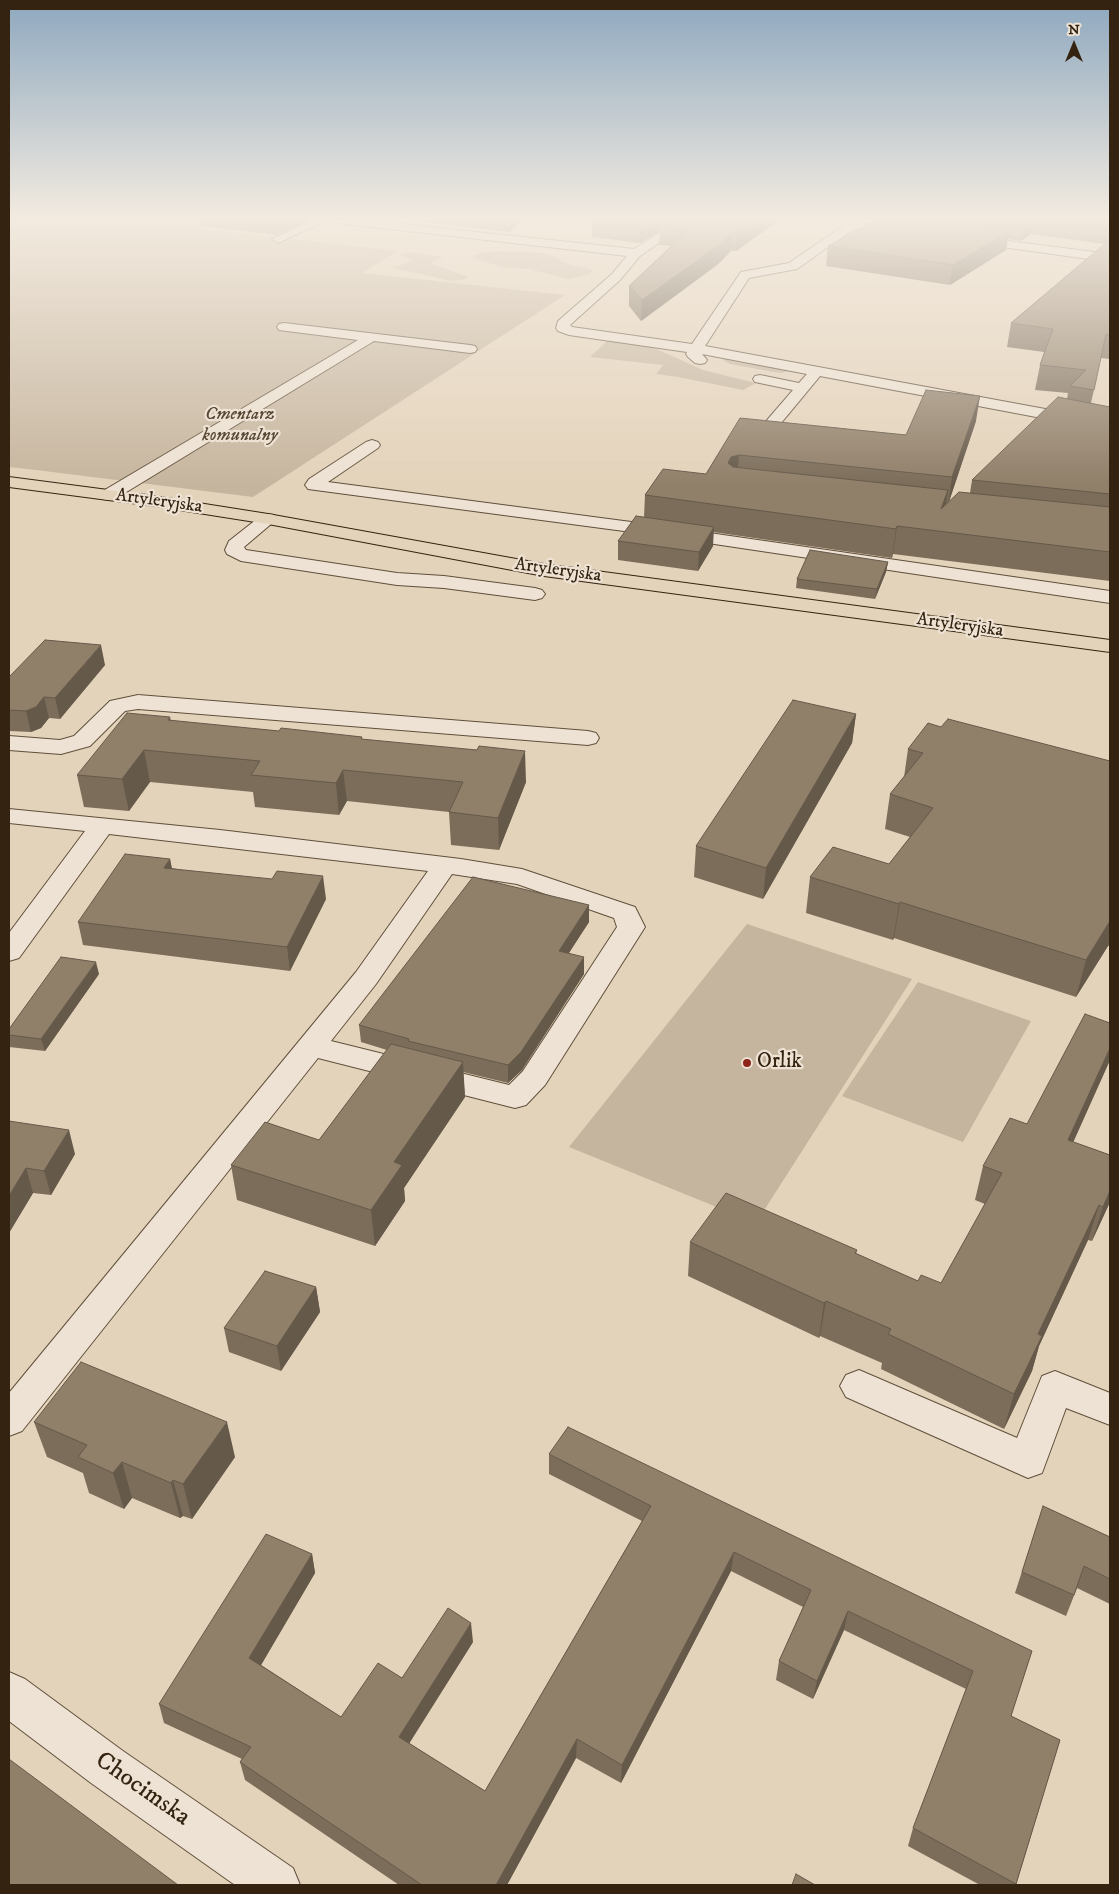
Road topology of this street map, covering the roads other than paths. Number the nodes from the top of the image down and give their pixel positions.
1 (581, 308) edge
2 (723, 308) edge
3 (574, 315) junction
4 (592, 316) dead end
5 (284, 327) dead end
6 (692, 330) dead end
7 (707, 334) junction
8 (372, 337) junction
9 (470, 349) dead end
10 (696, 349) junction
11 (710, 368) dead end
12 (817, 371) junction
13 (747, 376) dead end
14 (802, 388) junction
15 (1110, 413) edge
16 (1110, 426) edge
17 (761, 437) edge
18 (372, 446) dead end
19 (9, 482) edge
20 (109, 495) junction
21 (268, 519) junction
22 (535, 594) dead end
23 (1110, 597) edge
24 (1110, 646) edge
25 (588, 738) dead end
26 (9, 743) edge
27 (9, 816) edge
28 (103, 825) junction
29 (445, 865) junction
30 (9, 952) edge
31 (310, 1046) junction
32 (860, 1386) dead end
33 (1110, 1409) edge
34 (9, 1420) edge
35 (9, 1694) edge
36 (276, 1885) edge

1 - 3 street
2 - 7 street
3 - 4 street
3 - 10 street
5 - 8 street
6 - 7 street
7 - 10 street
7 - 15 street
8 - 9 street
8 - 20 street
10 - 11 street
10 - 12 street
12 - 14 street
12 - 16 street
13 - 14 street
14 - 17 street
18 - 23 street
19 - 20 main road, Artyleryjska
20 - 21 main road, Artyleryjska
21 - 22 street
21 - 24 main road, Artyleryjska
25 - 26 street
27 - 28 street
28 - 29 street
28 - 30 street
29 - 31 street
29 - 31 street
31 - 34 street
32 - 33 street
35 - 36 street, Chocimska

